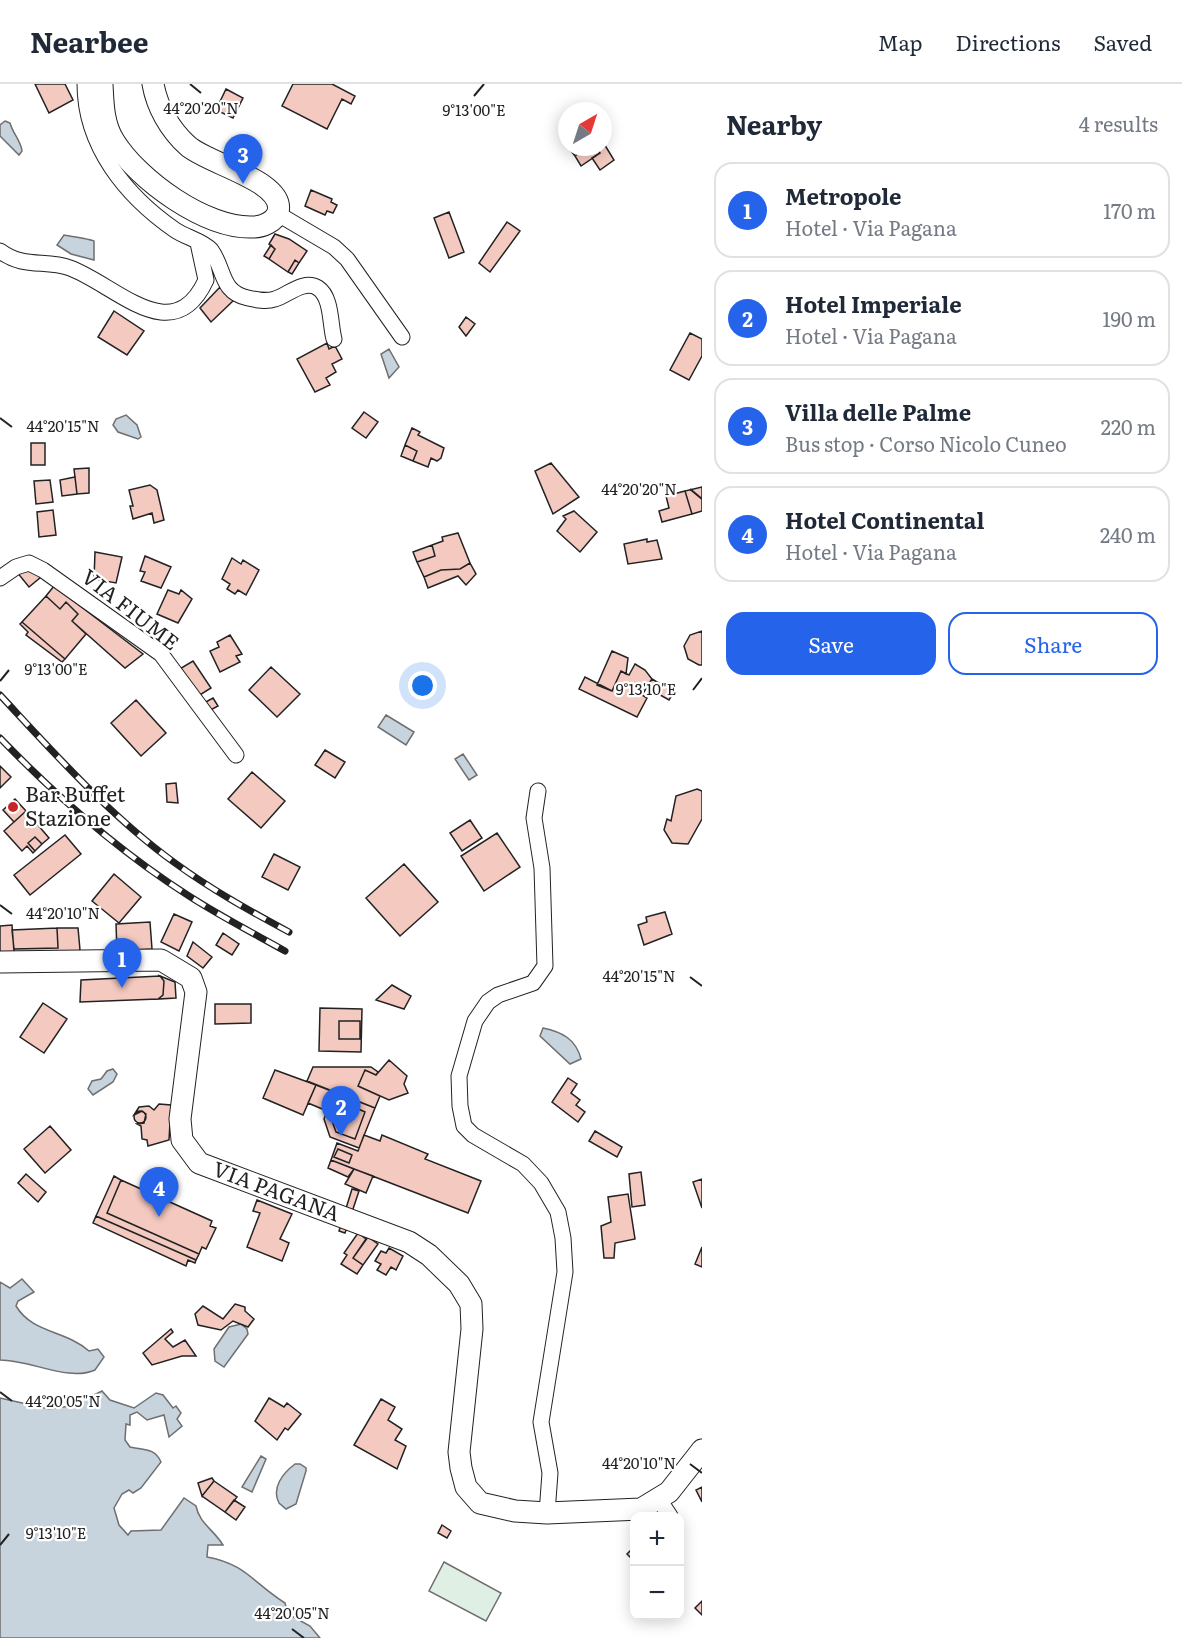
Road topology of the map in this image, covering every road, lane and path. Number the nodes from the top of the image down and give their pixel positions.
1 (85, 84) edge
2 (102, 84) edge
3 (153, 84) edge
4 (278, 214) junction
5 (198, 243) junction
6 (0, 250) edge
7 (402, 337) dead end
8 (334, 339) dead end
9 (0, 578) edge
10 (236, 755) dead end
11 (538, 791) dead end
12 (0, 962) edge
13 (702, 1450) edge
14 (658, 1498) junction
15 (667, 1512) edge
16 (547, 1513) junction

1 - 5 street
2 - 4 main road
3 - 4 main road
4 - 7 street
5 - 6 street
5 - 8 street
9 - 10 street, VIA FIUME
11 - 16 street
12 - 16 main road, VIA PAGANA
13 - 14 main road, VIA PAGANA
14 - 15 street
14 - 16 main road, VIA PAGANA

